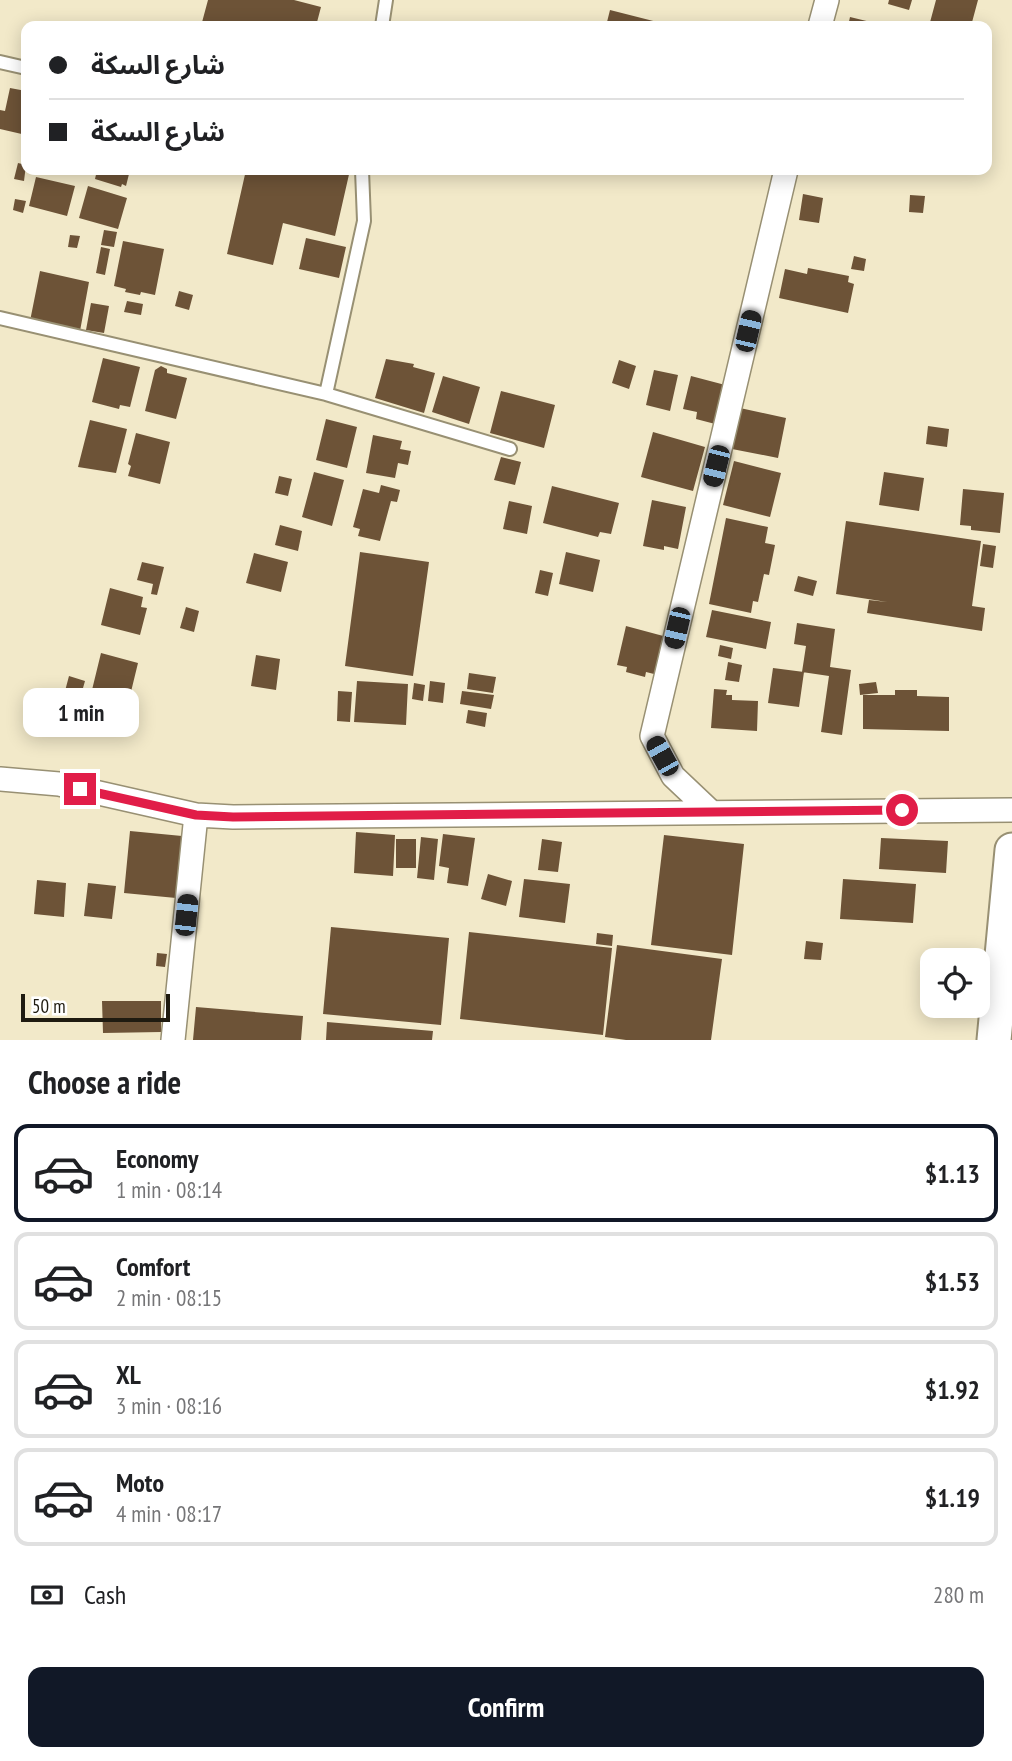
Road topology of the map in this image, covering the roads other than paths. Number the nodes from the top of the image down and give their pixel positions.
1 (386, 0) edge
2 (827, 0) edge
3 (383, 21) edge
4 (821, 21) edge
5 (0, 62) edge
6 (21, 67) edge
7 (362, 175) edge
8 (785, 175) edge
9 (0, 318) edge
10 (326, 394) junction
11 (510, 449) dead end
12 (0, 779) edge
13 (1012, 810) edge
14 (710, 811) junction
15 (196, 815) junction
16 (1012, 850) edge
17 (173, 1040) edge
18 (994, 1040) edge

1 - 3 lane
2 - 4 street
5 - 6 lane
7 - 10 lane
8 - 14 street
9 - 10 lane
10 - 11 lane
12 - 15 street
13 - 14 street
14 - 15 street
15 - 17 street
16 - 18 main road

